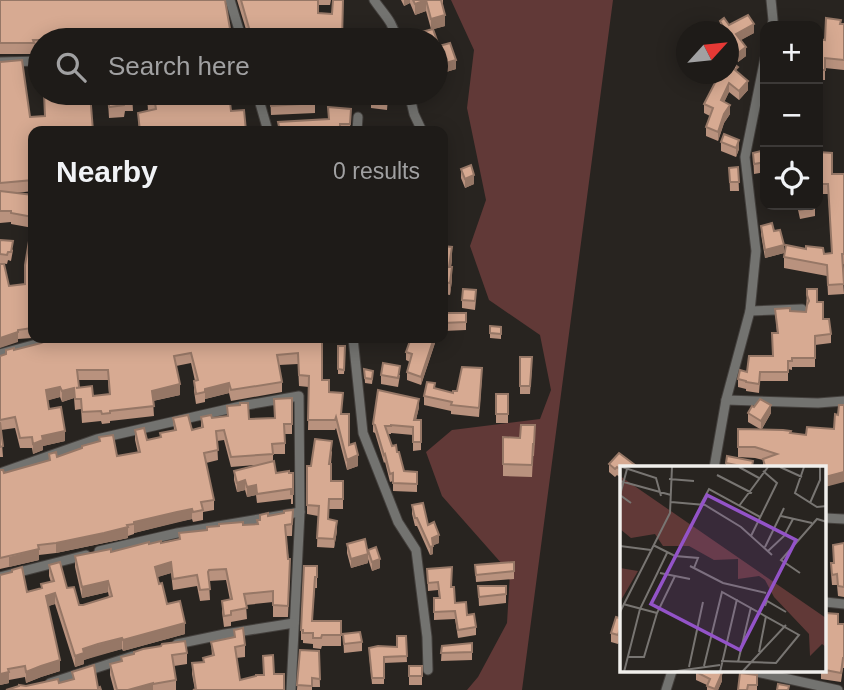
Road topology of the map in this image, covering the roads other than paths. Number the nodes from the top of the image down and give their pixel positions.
1 (230, 0) edge
2 (374, 0) edge
3 (771, 0) edge
4 (773, 21) edge
5 (238, 28) edge
6 (394, 28) edge
7 (28, 61) edge
8 (0, 62) edge
9 (760, 84) edge
10 (260, 105) edge
11 (412, 105) edge
12 (358, 117) dead end
13 (267, 126) edge
14 (357, 126) edge
15 (420, 126) edge
16 (802, 309) edge
17 (750, 311) junction
18 (41, 343) edge
19 (354, 343) edge
20 (0, 354) edge
21 (726, 400) junction
22 (844, 401) edge
23 (714, 466) edge
24 (0, 473) edge
25 (300, 512) junction
26 (826, 518) edge
27 (844, 519) edge
28 (0, 577) edge
29 (826, 602) edge
30 (844, 604) edge
31 (294, 623) junction
32 (173, 645) edge
33 (148, 651) edge
34 (428, 670) dead end
35 (672, 672) edge
36 (757, 672) edge
37 (37, 688) edge
38 (291, 690) edge
39 (666, 690) edge
40 (838, 690) edge

1 - 5 street
2 - 6 street
3 - 4 street
7 - 8 street
9 - 17 street
10 - 13 street
11 - 15 street
12 - 14 street
16 - 17 street
17 - 21 street
18 - 20 street
19 - 34 street
21 - 22 street
21 - 23 street
24 - 25 street
25 - 28 street
25 - 31 street
26 - 27 street
29 - 30 street
31 - 32 street
31 - 38 street
33 - 37 street
35 - 39 street
36 - 40 street

